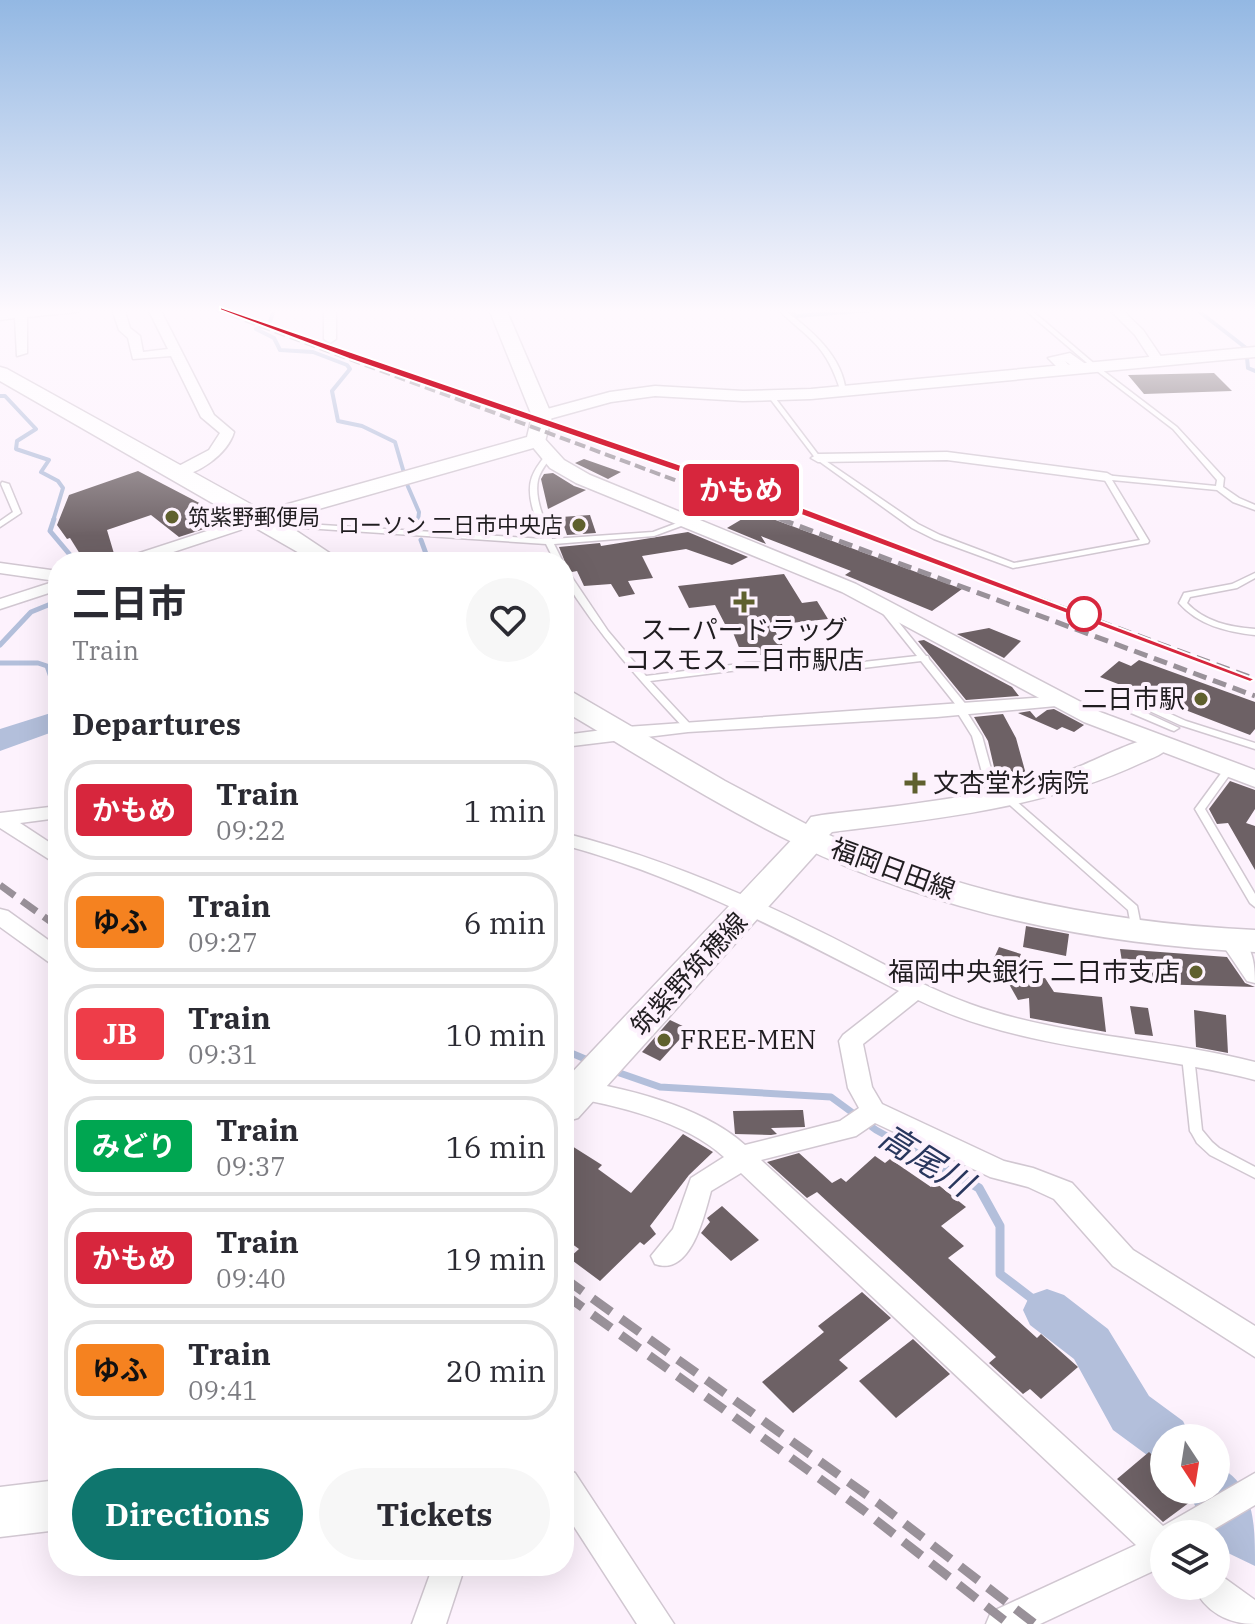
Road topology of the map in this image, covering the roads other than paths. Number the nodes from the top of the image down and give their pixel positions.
1 (21, 385) edge
2 (192, 385) edge
3 (529, 385) edge
4 (842, 385) edge
5 (919, 385) edge
6 (1107, 385) edge
7 (844, 392) junction
8 (771, 396) junction
9 (542, 416) junction
10 (543, 448) junction
11 (818, 458) junction
12 (176, 473) junction
13 (1107, 477) junction
14 (5, 484) dead end
15 (1219, 488) junction
16 (1255, 508) edge
17 (688, 522) junction
18 (267, 523) junction
19 (0, 525) edge
20 (547, 542) junction
21 (163, 552) edge
22 (315, 552) edge
23 (553, 552) edge
24 (0, 568) edge
25 (48, 575) edge
26 (1255, 575) edge
27 (48, 588) edge
28 (574, 589) edge
29 (877, 601) junction
30 (0, 604) edge
31 (1255, 632) edge
32 (925, 658) junction
33 (642, 679) junction
34 (1061, 701) junction
35 (574, 705) edge
36 (964, 712) junction
37 (687, 726) junction
38 (621, 732) junction
39 (1172, 732) junction
40 (574, 739) edge
41 (1255, 746) edge
42 (1228, 770) junction
43 (1255, 779) edge
44 (999, 797) junction
45 (48, 813) edge
46 (1, 819) edge
47 (811, 839) junction
48 (574, 841) edge
49 (48, 851) edge
50 (1255, 903) edge
51 (752, 906) junction
52 (0, 916) edge
53 (1138, 932) junction
54 (1243, 941) edge
55 (48, 951) edge
56 (1255, 975) edge
57 (917, 989) junction
58 (1187, 1053) junction
59 (1255, 1071) edge
60 (574, 1092) edge
61 (863, 1118) junction
62 (744, 1158) junction
63 (1255, 1173) edge
64 (665, 1256) dead end
65 (1255, 1344) edge
66 (1251, 1490) edge
67 (574, 1499) edge
68 (48, 1506) edge
69 (0, 1512) edge
70 (1200, 1520) edge
71 (1150, 1526) edge
72 (1150, 1556) edge
73 (446, 1576) edge
74 (1228, 1600) edge
75 (1255, 1621) edge
76 (429, 1624) edge
77 (657, 1624) edge
78 (1003, 1624) edge

1 - 12 main road
2 - 12 street
3 - 9 main road
4 - 7 lane
5 - 7 street
6 - 15 lane
7 - 8 street
8 - 9 street
8 - 11 lane
9 - 10 main road
10 - 17 street
10 - 18 main road
10 - 20 lane
11 - 13 street
11 - 13 lane
12 - 18 main road
13 - 15 lane
14 - 19 lane
15 - 16 lane
17 - 20 lane
17 - 29 street
18 - 20 lane
18 - 21 street
18 - 22 main road
20 - 23 lane
24 - 25 street
26 - 31 lane
27 - 30 street
28 - 33 lane
29 - 32 lane
29 - 34 street
32 - 33 lane
32 - 36 lane
33 - 37 lane
34 - 36 street
34 - 39 street
35 - 38 main road, 福岡日田線
36 - 37 street
36 - 44 lane
37 - 38 street
38 - 40 street
38 - 47 main road, 福岡日田線
39 - 41 lane
39 - 42 street
39 - 44 main road
42 - 43 street
42 - 50 lane
44 - 47 main road
44 - 53 lane
45 - 46 street
46 - 49 street
47 - 51 main road, 筑紫野筑穂線
47 - 53 main road, 福岡日田線
48 - 51 street
51 - 57 street
51 - 60 main road, 筑紫野筑穂線
52 - 55 street
53 - 54 main road, 福岡日田線
54 - 56 street
57 - 58 street
57 - 61 street
58 - 59 street
58 - 63 lane
60 - 62 street
61 - 62 street
61 - 65 street
62 - 64 street
62 - 71 street
66 - 70 street
67 - 77 street
68 - 69 main road
72 - 78 street
73 - 76 street
74 - 75 street

